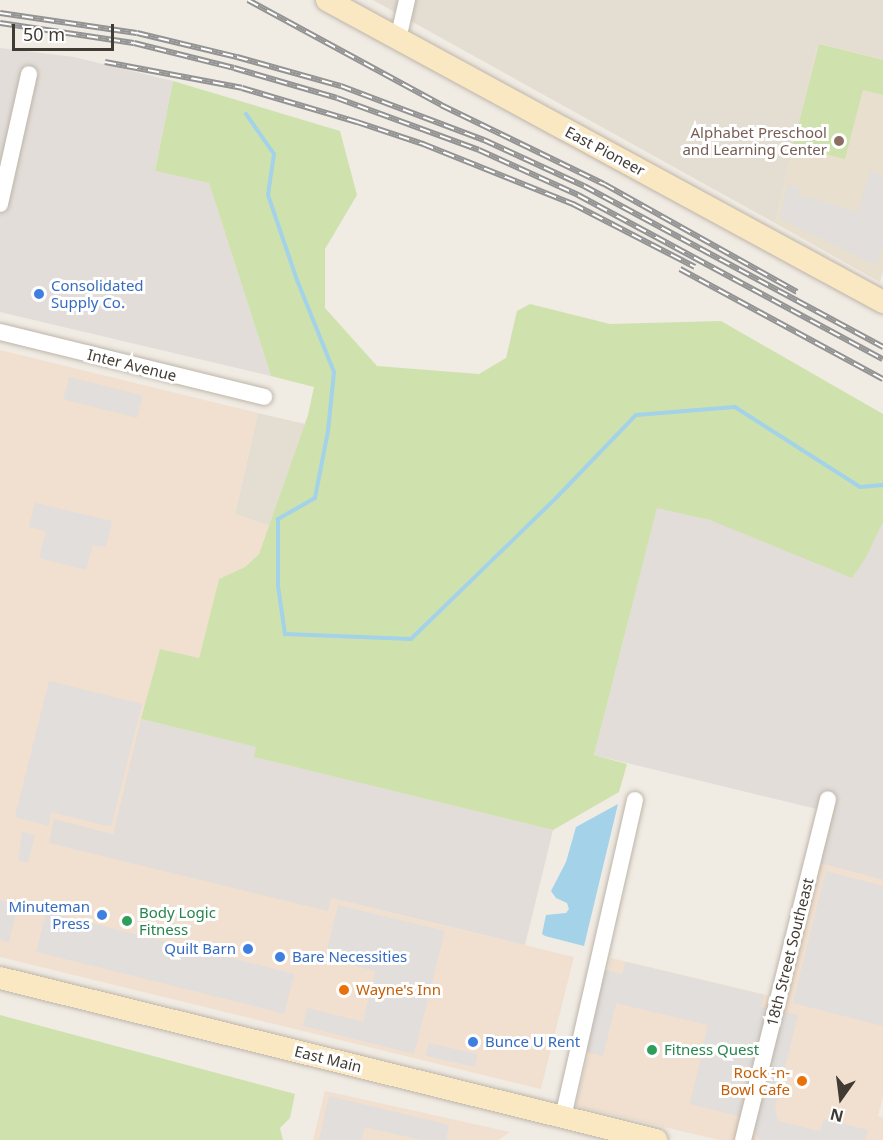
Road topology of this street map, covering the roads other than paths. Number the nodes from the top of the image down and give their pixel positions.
1 (327, 0) edge
2 (407, 0) edge
3 (398, 39) junction
4 (29, 74) dead end
5 (0, 204) edge
6 (883, 302) edge
7 (0, 333) edge
8 (264, 397) dead end
9 (828, 799) dead end
10 (635, 800) dead end
11 (0, 978) edge
12 (563, 1117) junction
13 (624, 1136) edge
14 (656, 1140) edge
15 (743, 1140) edge

1 - 3 main road, East Pioneer
2 - 3 street
3 - 6 main road, East Pioneer
4 - 5 street
7 - 8 street, Inter Avenue
9 - 15 street, 18th Street Southeast
10 - 12 street
11 - 12 main road, East Main
12 - 13 main road, East Main
13 - 14 main road, East Main

